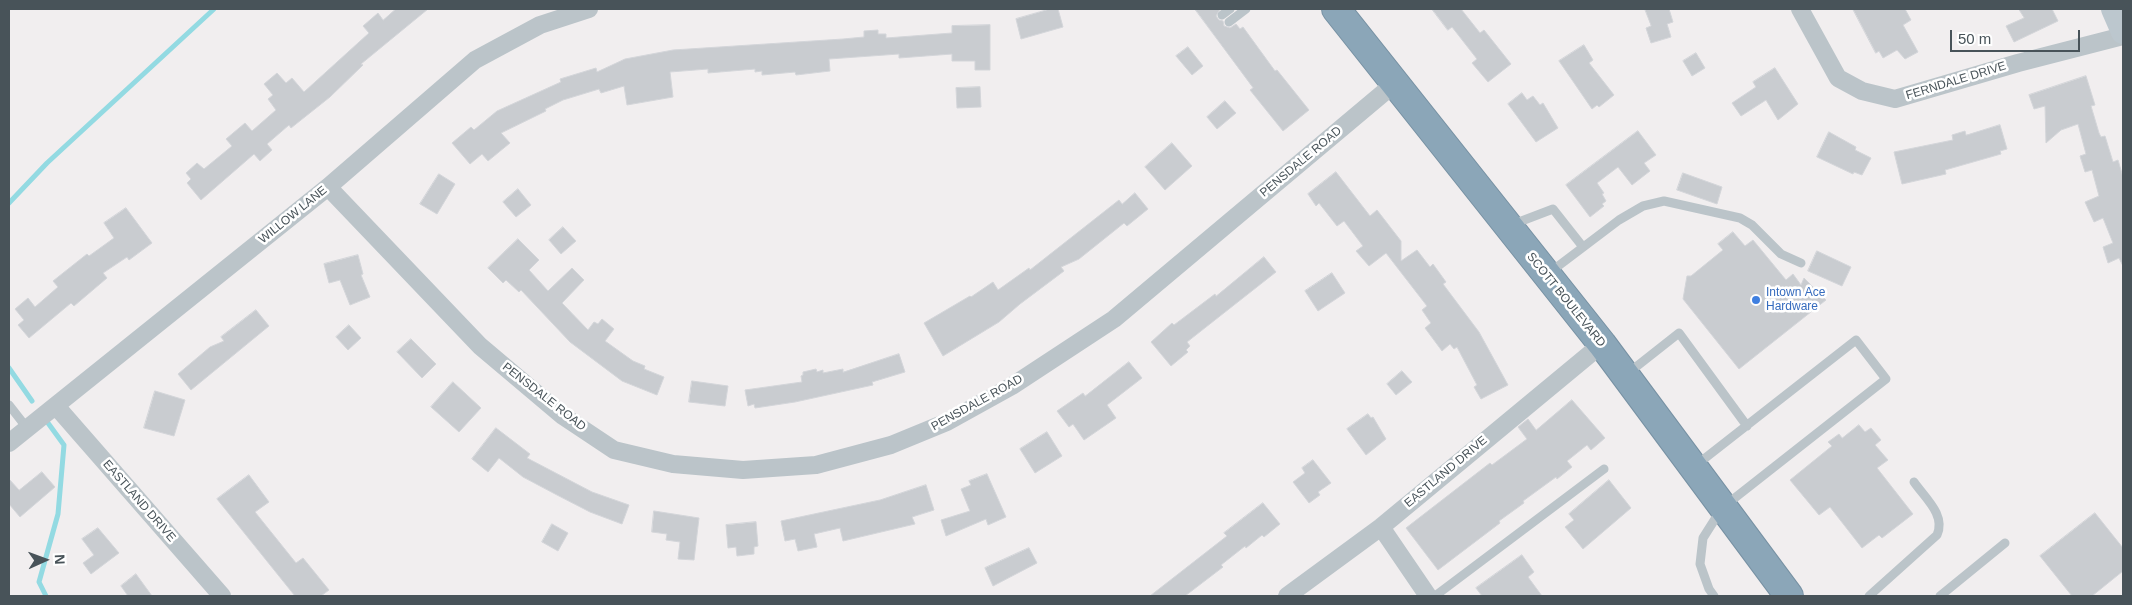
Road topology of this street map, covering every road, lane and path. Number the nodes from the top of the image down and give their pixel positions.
1 (589, 9) edge
2 (1230, 9) edge
3 (1246, 9) edge
4 (1336, 9) edge
5 (1800, 9) edge
6 (2113, 9) edge
7 (2123, 34) edge
8 (1394, 84) junction
9 (328, 187) junction
10 (1508, 226) junction
11 (1583, 247) junction
12 (1801, 263) dead end
13 (1546, 274) junction
14 (1602, 344) junction
15 (1625, 376) junction
16 (9, 405) edge
17 (56, 406) junction
18 (1747, 426) junction
19 (27, 428) junction
20 (9, 443) edge
21 (1693, 467) junction
22 (1604, 469) dead end
23 (1914, 482) dead end
24 (1722, 508) junction
25 (1381, 527) junction
26 (2005, 543) dead end
27 (222, 596) edge
28 (1287, 596) edge
29 (1428, 596) edge
30 (1435, 596) edge
31 (1714, 596) edge
32 (1789, 596) edge
33 (1869, 596) edge
34 (1940, 596) edge

1 - 9 street, WILLOW LANE
2 - 3 lane
4 - 8 highway, SCOTT BOULEVARD
5 - 7 street, FERNDALE DRIVE
6 - 7 main road
8 - 9 street, PENSDALE ROAD
8 - 10 highway, SCOTT BOULEVARD
9 - 17 street, WILLOW LANE
10 - 11 lane
10 - 13 highway, SCOTT BOULEVARD
11 - 12 lane
11 - 13 lane
13 - 14 highway, SCOTT BOULEVARD
14 - 15 highway, SCOTT BOULEVARD
14 - 25 street, EASTLAND DRIVE
15 - 18 lane
15 - 21 highway, SCOTT BOULEVARD
16 - 19 lane
17 - 19 street, WILLOW LANE
17 - 27 street, EASTLAND DRIVE
18 - 21 lane
18 - 24 lane
19 - 20 street, WILLOW LANE
21 - 24 highway, SCOTT BOULEVARD
22 - 30 lane
23 - 33 lane
24 - 31 lane
24 - 32 highway, SCOTT BOULEVARD
25 - 28 street, EASTLAND DRIVE
25 - 29 street
26 - 34 lane

